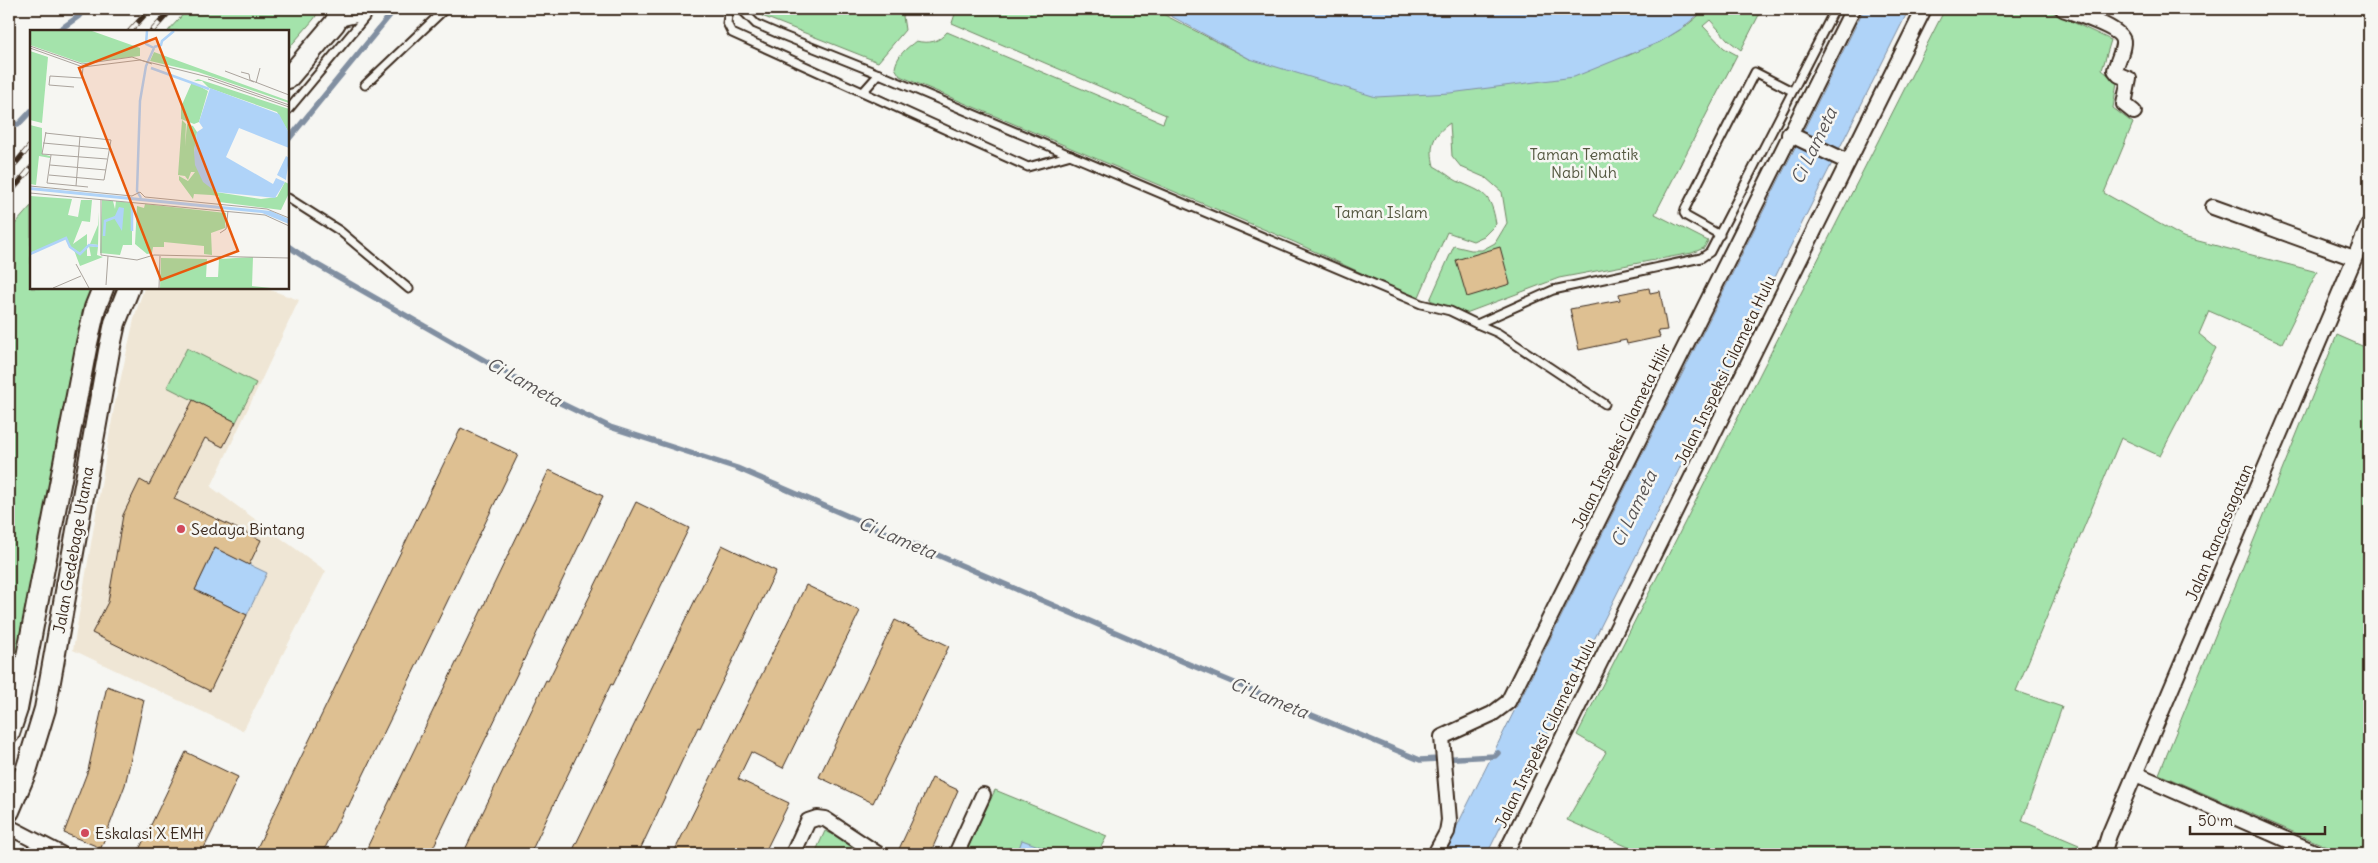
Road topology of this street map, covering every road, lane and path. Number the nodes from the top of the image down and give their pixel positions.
1 (372, 9) edge
2 (445, 9) edge
3 (728, 9) edge
4 (741, 9) edge
5 (1835, 9) edge
6 (1853, 9) edge
7 (1924, 9) edge
8 (2063, 9) edge
9 (338, 16) edge
10 (879, 74) junction
11 (289, 77) edge
12 (365, 85) dead end
13 (1792, 91) junction
14 (863, 92) junction
15 (289, 109) edge
16 (2134, 112) dead end
17 (1795, 137) junction
18 (1071, 155) junction
19 (1842, 160) junction
20 (289, 199) edge
21 (2212, 206) dead end
22 (2369, 224) edge
23 (1720, 235) junction
24 (2354, 258) junction
25 (409, 288) dead end
26 (103, 289) edge
27 (122, 291) edge
28 (1477, 324) junction
29 (1605, 404) dead end
30 (69, 436) junction
31 (93, 441) junction
32 (9, 733) edge
33 (2136, 774) junction
34 (983, 795) dead end
35 (9, 811) edge
36 (9, 828) edge
37 (61, 854) edge
38 (793, 854) edge
39 (878, 854) edge
40 (956, 854) edge
41 (1436, 854) edge
42 (1505, 854) edge
43 (2103, 854) edge
44 (2319, 854) edge

1 - 9 lane
1 - 15 lane
2 - 12 lane
3 - 14 lane
4 - 10 lane
5 - 13 lane
6 - 17 street, Jalan Inspeksi Cilameta Hilir
7 - 19 street, Jalan Inspeksi Cilameta Hulu
8 - 16 street
9 - 11 street
10 - 14 lane
10 - 18 lane
13 - 23 lane
13 - 23 lane
14 - 18 lane
17 - 19 street
17 - 41 street, Jalan Inspeksi Cilameta Hilir
18 - 28 lane
19 - 42 street, Jalan Inspeksi Cilameta Hulu
20 - 25 lane
21 - 24 street
22 - 24 street, Jalan Rancasagatan
23 - 28 lane
24 - 33 street, Jalan Rancasagatan
26 - 30 street, Jalan Gedebage Utama
27 - 31 street, Jalan Gedebage Utama
28 - 29 lane
30 - 31 street
30 - 32 street, Jalan Gedebage Utama
31 - 35 street, Jalan Gedebage Utama
33 - 43 street, Jalan Rancasagatan
33 - 44 street
34 - 40 street
36 - 37 street
38 - 39 street

